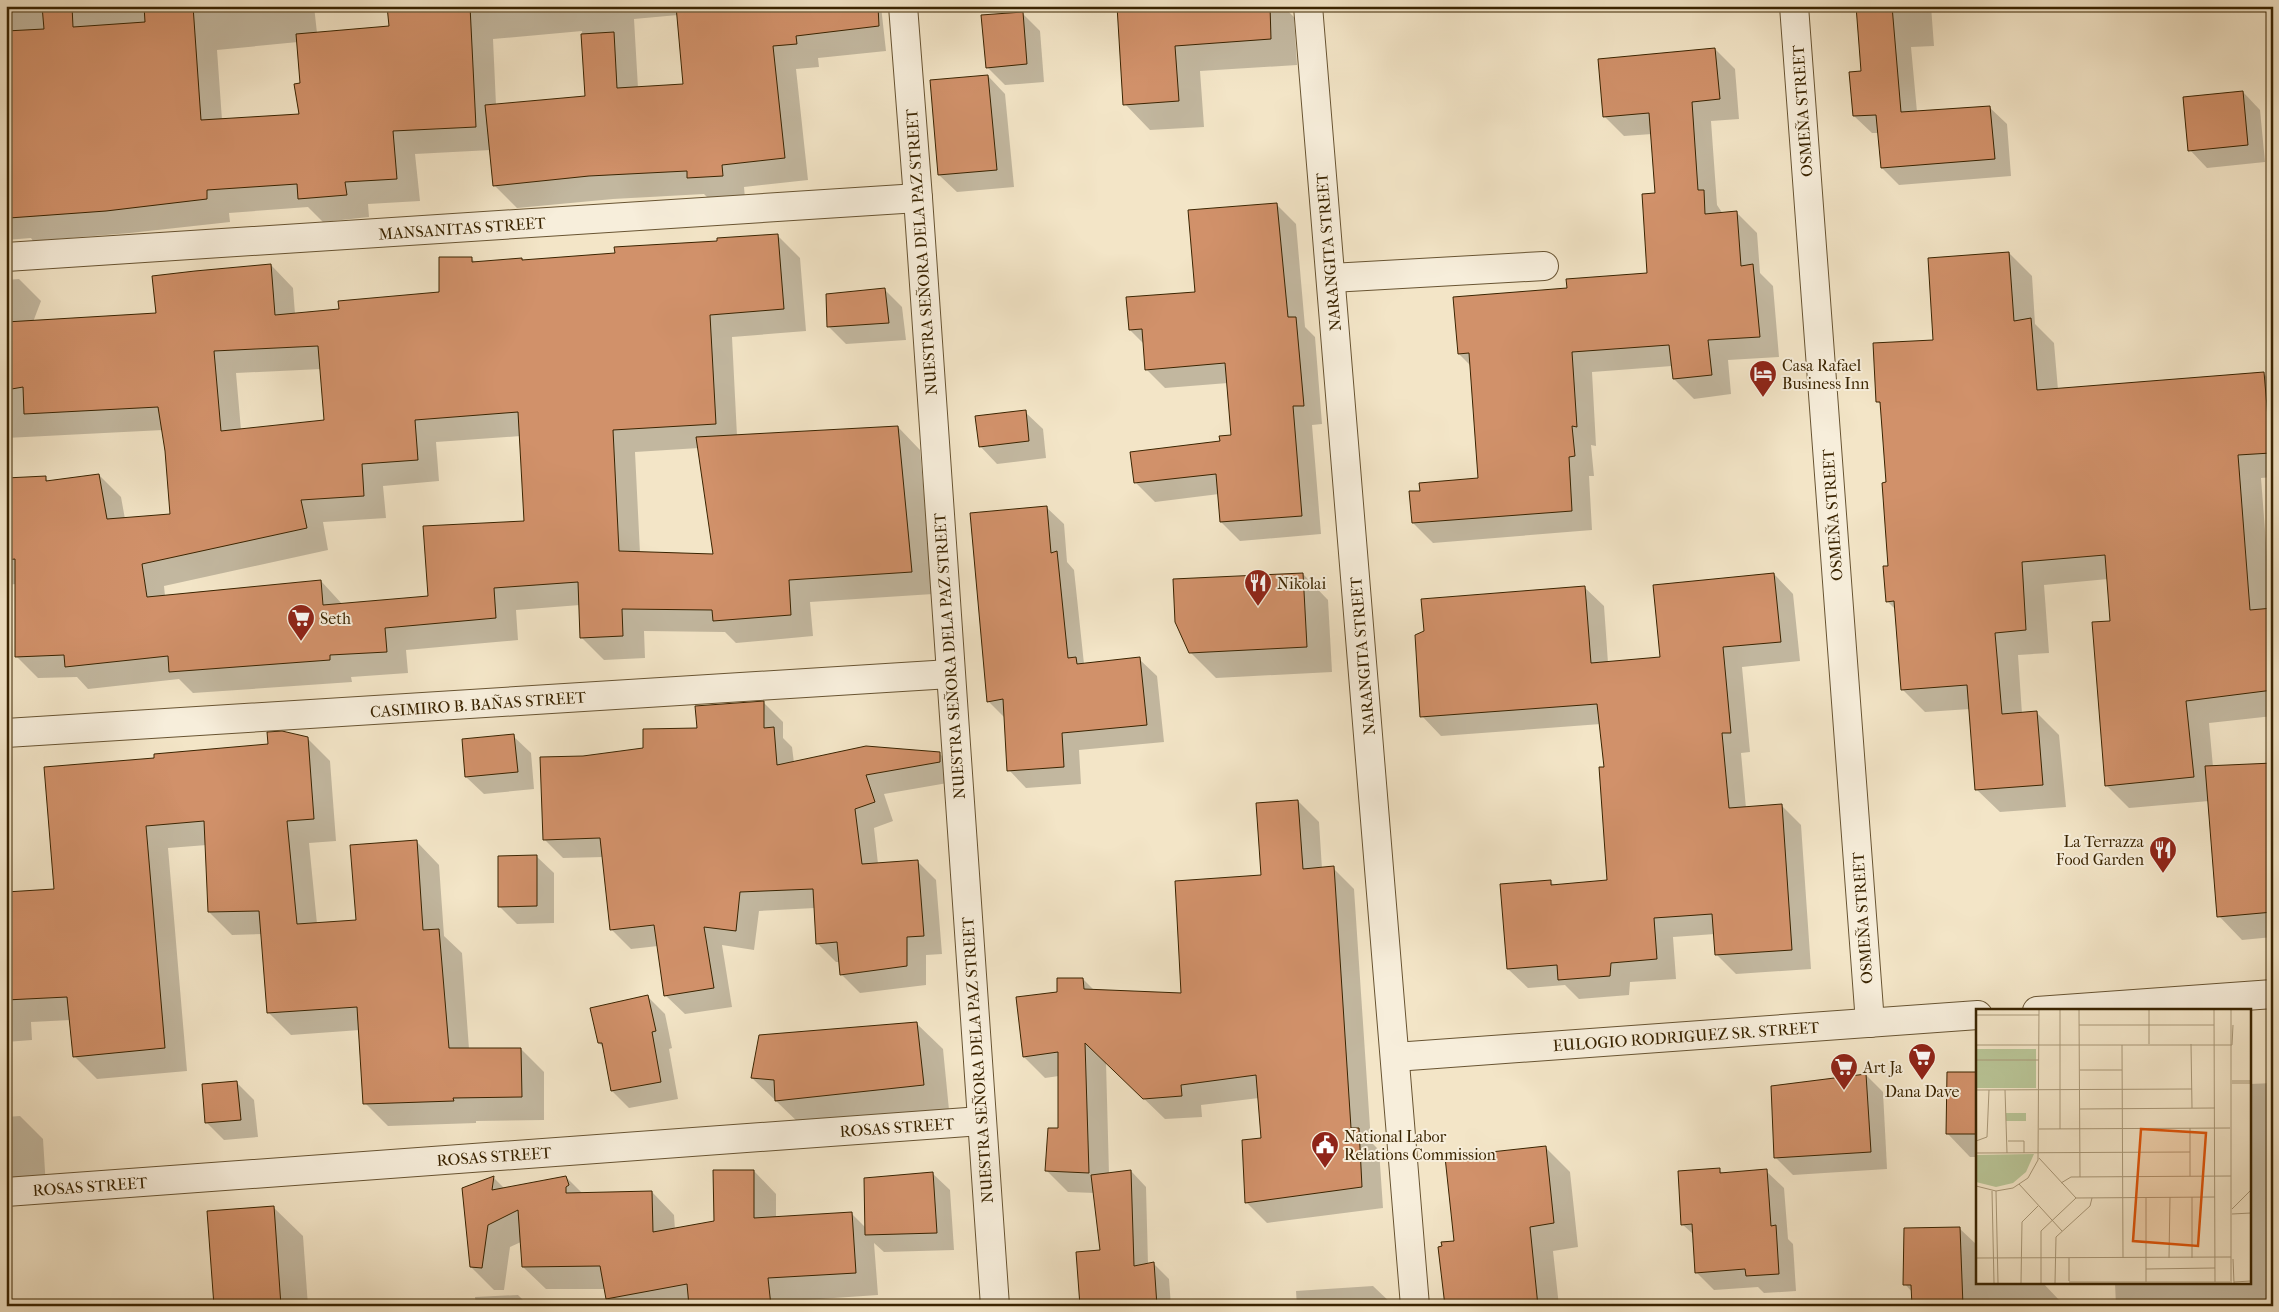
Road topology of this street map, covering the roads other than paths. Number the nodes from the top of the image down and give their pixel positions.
1 (903, 6) edge
2 (1308, 6) edge
3 (1794, 6) edge
4 (918, 198) junction
5 (6, 258) edge
6 (1544, 266) dead end
7 (1331, 278) junction
8 (950, 674) junction
9 (6, 733) edge
10 (2273, 994) edge
11 (2065, 1009) edge
12 (1976, 1015) edge
13 (1870, 1023) junction
14 (1395, 1057) junction
15 (981, 1121) junction
16 (6, 1192) edge
17 (995, 1306) edge
18 (1415, 1306) edge

1 - 4 street, NUESTRA SEÑORA DELA PAZ STREET
2 - 7 street, NARANGITA STREET
3 - 13 street, OSMEÑA STREET
4 - 5 street, MANSANITAS STREET
4 - 8 street, NUESTRA SEÑORA DELA PAZ STREET
6 - 7 street
7 - 14 street, NARANGITA STREET
8 - 9 street, CASIMIRO B. BAÑAS STREET
8 - 15 street, NUESTRA SEÑORA DELA PAZ STREET
10 - 11 street
12 - 13 street, EULOGIO RODRIGUEZ SR. STREET
13 - 14 street, EULOGIO RODRIGUEZ SR. STREET
14 - 18 street, NARANGITA STREET
15 - 16 street, ROSAS STREET
15 - 17 street, NUESTRA SEÑORA DELA PAZ STREET

